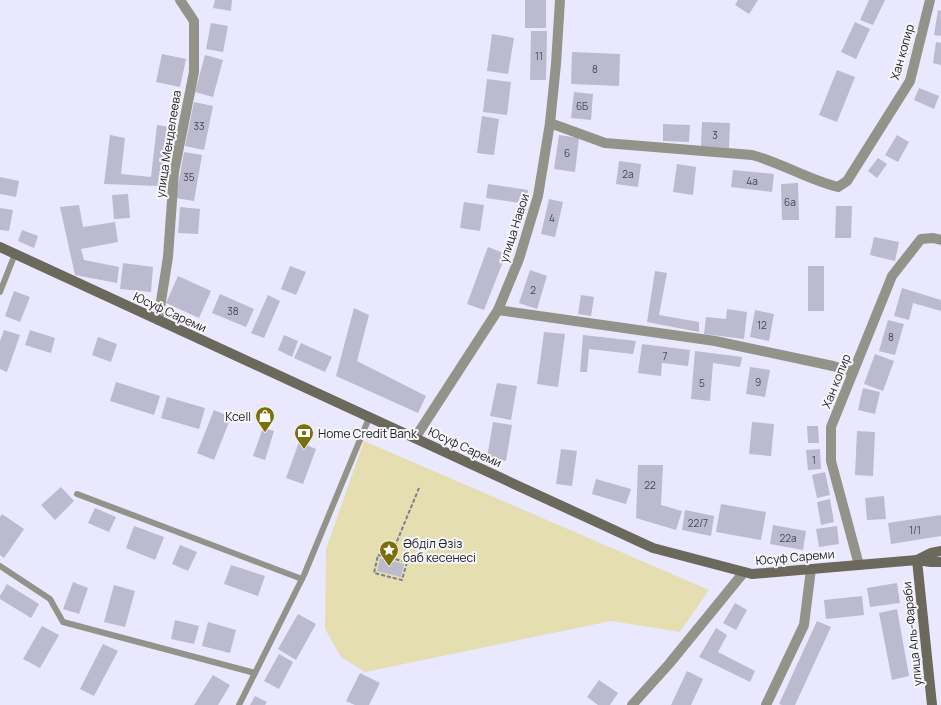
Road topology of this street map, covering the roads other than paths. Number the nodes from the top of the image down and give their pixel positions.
1 (180, 0) edge
2 (560, 0) edge
3 (930, 0) edge
4 (550, 123) junction
5 (941, 240) edge
6 (0, 247) edge
7 (15, 254) junction
8 (0, 292) edge
9 (498, 310) junction
10 (158, 320) junction
11 (853, 372) junction
12 (369, 418) junction
13 (415, 438) junction
14 (77, 494) dead end
15 (941, 551) edge
16 (917, 560) junction
17 (941, 562) edge
18 (860, 565) junction
19 (0, 566) edge
20 (811, 569) junction
21 (744, 572) junction
22 (302, 579) junction
23 (255, 673) junction
24 (239, 705) edge
25 (632, 705) edge
26 (766, 705) edge
27 (932, 705) edge

1 - 10 street, улица Менделеева
2 - 4 street, улица Навои
3 - 4 street, Хан копир
4 - 9 street, улица Навои
5 - 11 street, Хан копир
6 - 7 main road, Юсуф Сареми
7 - 8 lane
7 - 10 main road, Юсуф Сареми
9 - 11 street
9 - 13 street, улица Навои
10 - 12 main road, Юсуф Сареми
11 - 18 street, Хан копир
12 - 13 main road, Юсуф Сареми
12 - 22 lane
13 - 21 main road, Юсуф Сареми
14 - 22 lane
15 - 16 main road, Юсуф Сареми
16 - 17 main road, Юсуф Сареми
16 - 18 main road, Юсуф Сареми
16 - 27 main road, улица Аль-Фараби
18 - 20 main road, Юсуф Сареми
19 - 23 lane
20 - 21 main road, Юсуф Сареми
20 - 26 street
21 - 25 street
22 - 23 lane
23 - 24 lane

